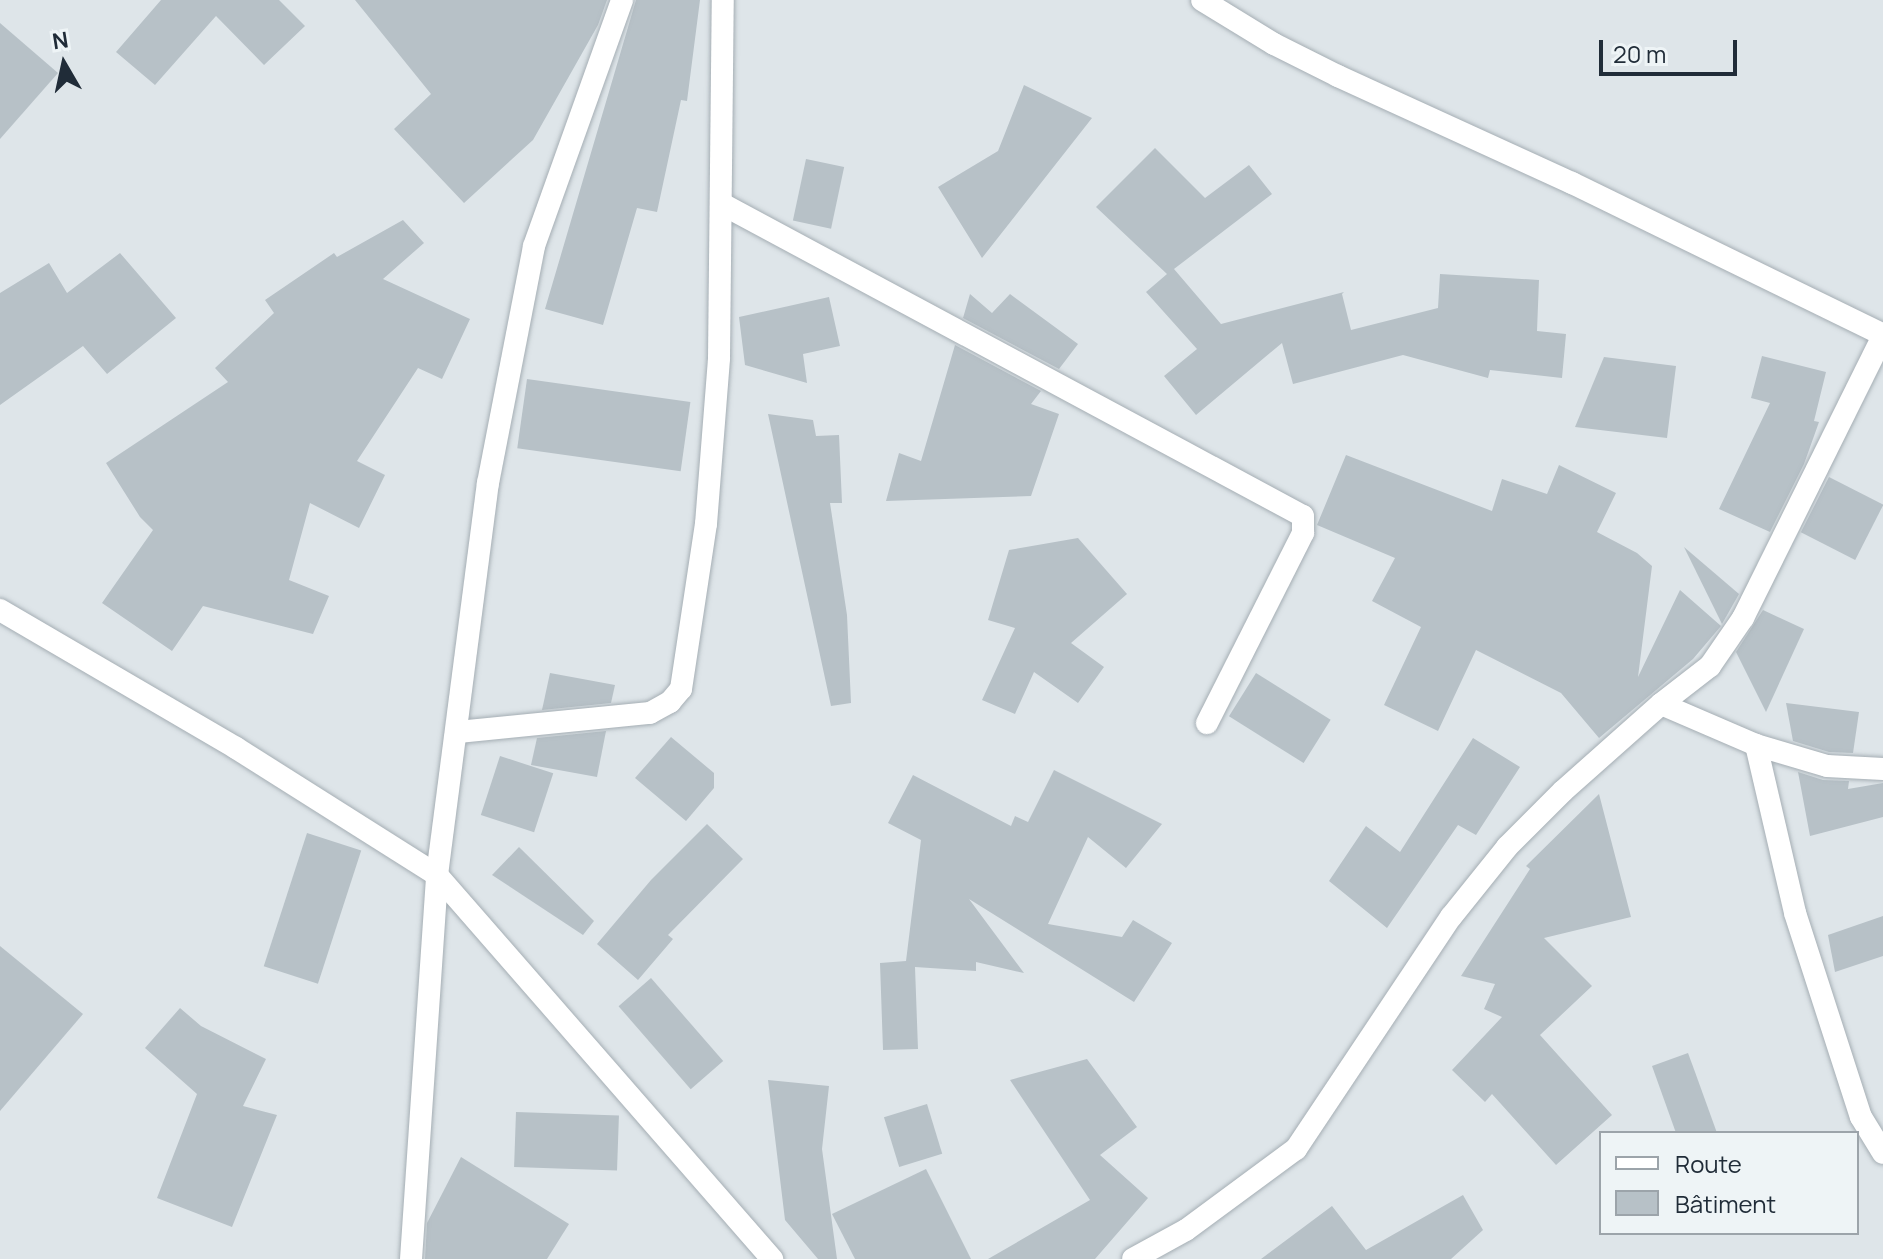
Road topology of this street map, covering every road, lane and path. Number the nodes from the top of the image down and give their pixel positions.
1 (622, 0) edge
2 (723, 0) edge
3 (1202, 0) edge
4 (722, 204) junction
5 (1883, 335) edge
6 (0, 610) edge
7 (1661, 704) junction
8 (1207, 723) dead end
9 (458, 732) junction
10 (1756, 745) junction
11 (1883, 769) edge
12 (437, 875) junction
13 (1883, 1153) edge
14 (411, 1259) edge
15 (772, 1259) edge
16 (1133, 1259) edge

1 - 9 street
2 - 4 street
3 - 5 street
4 - 8 street
4 - 9 street
5 - 7 street
6 - 12 street
7 - 10 street
7 - 16 street
9 - 12 street
10 - 11 street
10 - 13 street
12 - 14 street
12 - 15 street

